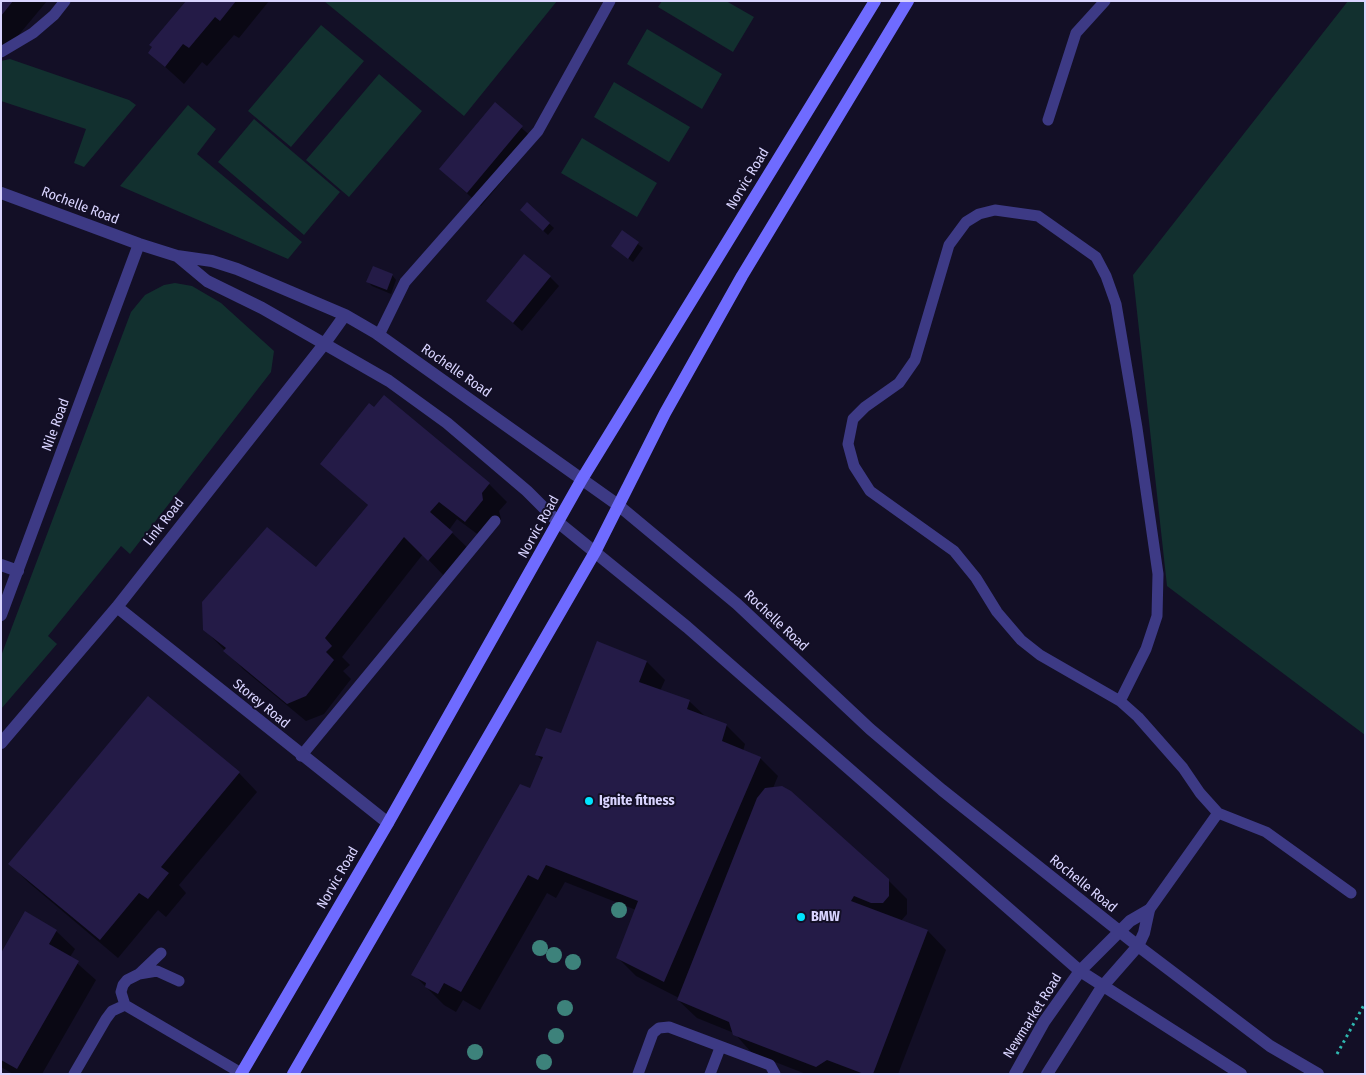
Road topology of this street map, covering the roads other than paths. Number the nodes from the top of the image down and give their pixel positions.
1 (65, 1) edge
2 (610, 1) edge
3 (875, 1) edge
4 (908, 1) edge
5 (1105, 1) edge
6 (1, 52) edge
7 (1048, 120) dead end
8 (1, 193) edge
9 (139, 244) junction
10 (177, 256) junction
11 (345, 315) junction
12 (379, 335) junction
13 (324, 343) junction
14 (582, 479) junction
15 (618, 505) junction
16 (495, 521) dead end
17 (558, 523) junction
18 (595, 552) junction
19 (1, 565) edge
20 (18, 571) junction
21 (117, 606) junction
22 (1, 616) edge
23 (1120, 701) junction
24 (1, 744) edge
25 (301, 756) junction
26 (1218, 813) junction
27 (388, 823) junction
28 (1351, 893) dead end
29 (1149, 910) junction
30 (1119, 932) junction
31 (1138, 946) junction
32 (161, 953) dead end
33 (1080, 971) junction
34 (139, 974) junction
35 (179, 981) dead end
36 (1102, 987) junction
37 (124, 1006) junction
38 (720, 1048) junction
39 (241, 1073) edge
40 (74, 1074) edge
41 (293, 1074) edge
42 (638, 1074) edge
43 (710, 1074) edge
44 (775, 1074) edge
45 (1016, 1074) edge
46 (1047, 1074) edge
47 (1241, 1074) edge
48 (1318, 1074) edge

1 - 6 lane
2 - 12 lane
3 - 14 street, Norvic Road
4 - 15 street
5 - 7 lane
8 - 9 street, Rochelle Road
9 - 10 street, Rochelle Road
9 - 20 street, Nile Road
10 - 11 street, Rochelle Road
10 - 13 street, Rochelle Road
11 - 12 street, Rochelle Road
11 - 13 street, Link Road
12 - 14 street, Rochelle Road
13 - 17 street, Rochelle Road
13 - 21 street, Link Road
14 - 15 street, Rochelle Road
14 - 17 street, Norvic Road
15 - 18 street
15 - 30 street, Rochelle Road
16 - 25 lane
17 - 18 street, Rochelle Road
17 - 27 street, Norvic Road
18 - 33 street, Rochelle Road
18 - 41 street
19 - 20 street
20 - 22 street, Nile Road
21 - 24 street, Link Road
21 - 25 street, Storey Road
23 - 23 lane
23 - 26 lane
25 - 27 street, Storey Road
26 - 28 lane
26 - 29 lane
27 - 39 street, Norvic Road
29 - 30 street, Newmarket Road
29 - 31 street
30 - 31 street, Rochelle Road
30 - 33 street, Newmarket Road
31 - 36 street
31 - 48 street, Rochelle Road
32 - 34 lane
33 - 36 street, Rochelle Road
33 - 45 street, Newmarket Road
34 - 35 lane
34 - 37 lane
36 - 46 street
36 - 47 street, Rochelle Road
37 - 39 lane
37 - 40 lane
38 - 42 lane
38 - 43 lane
38 - 44 lane

